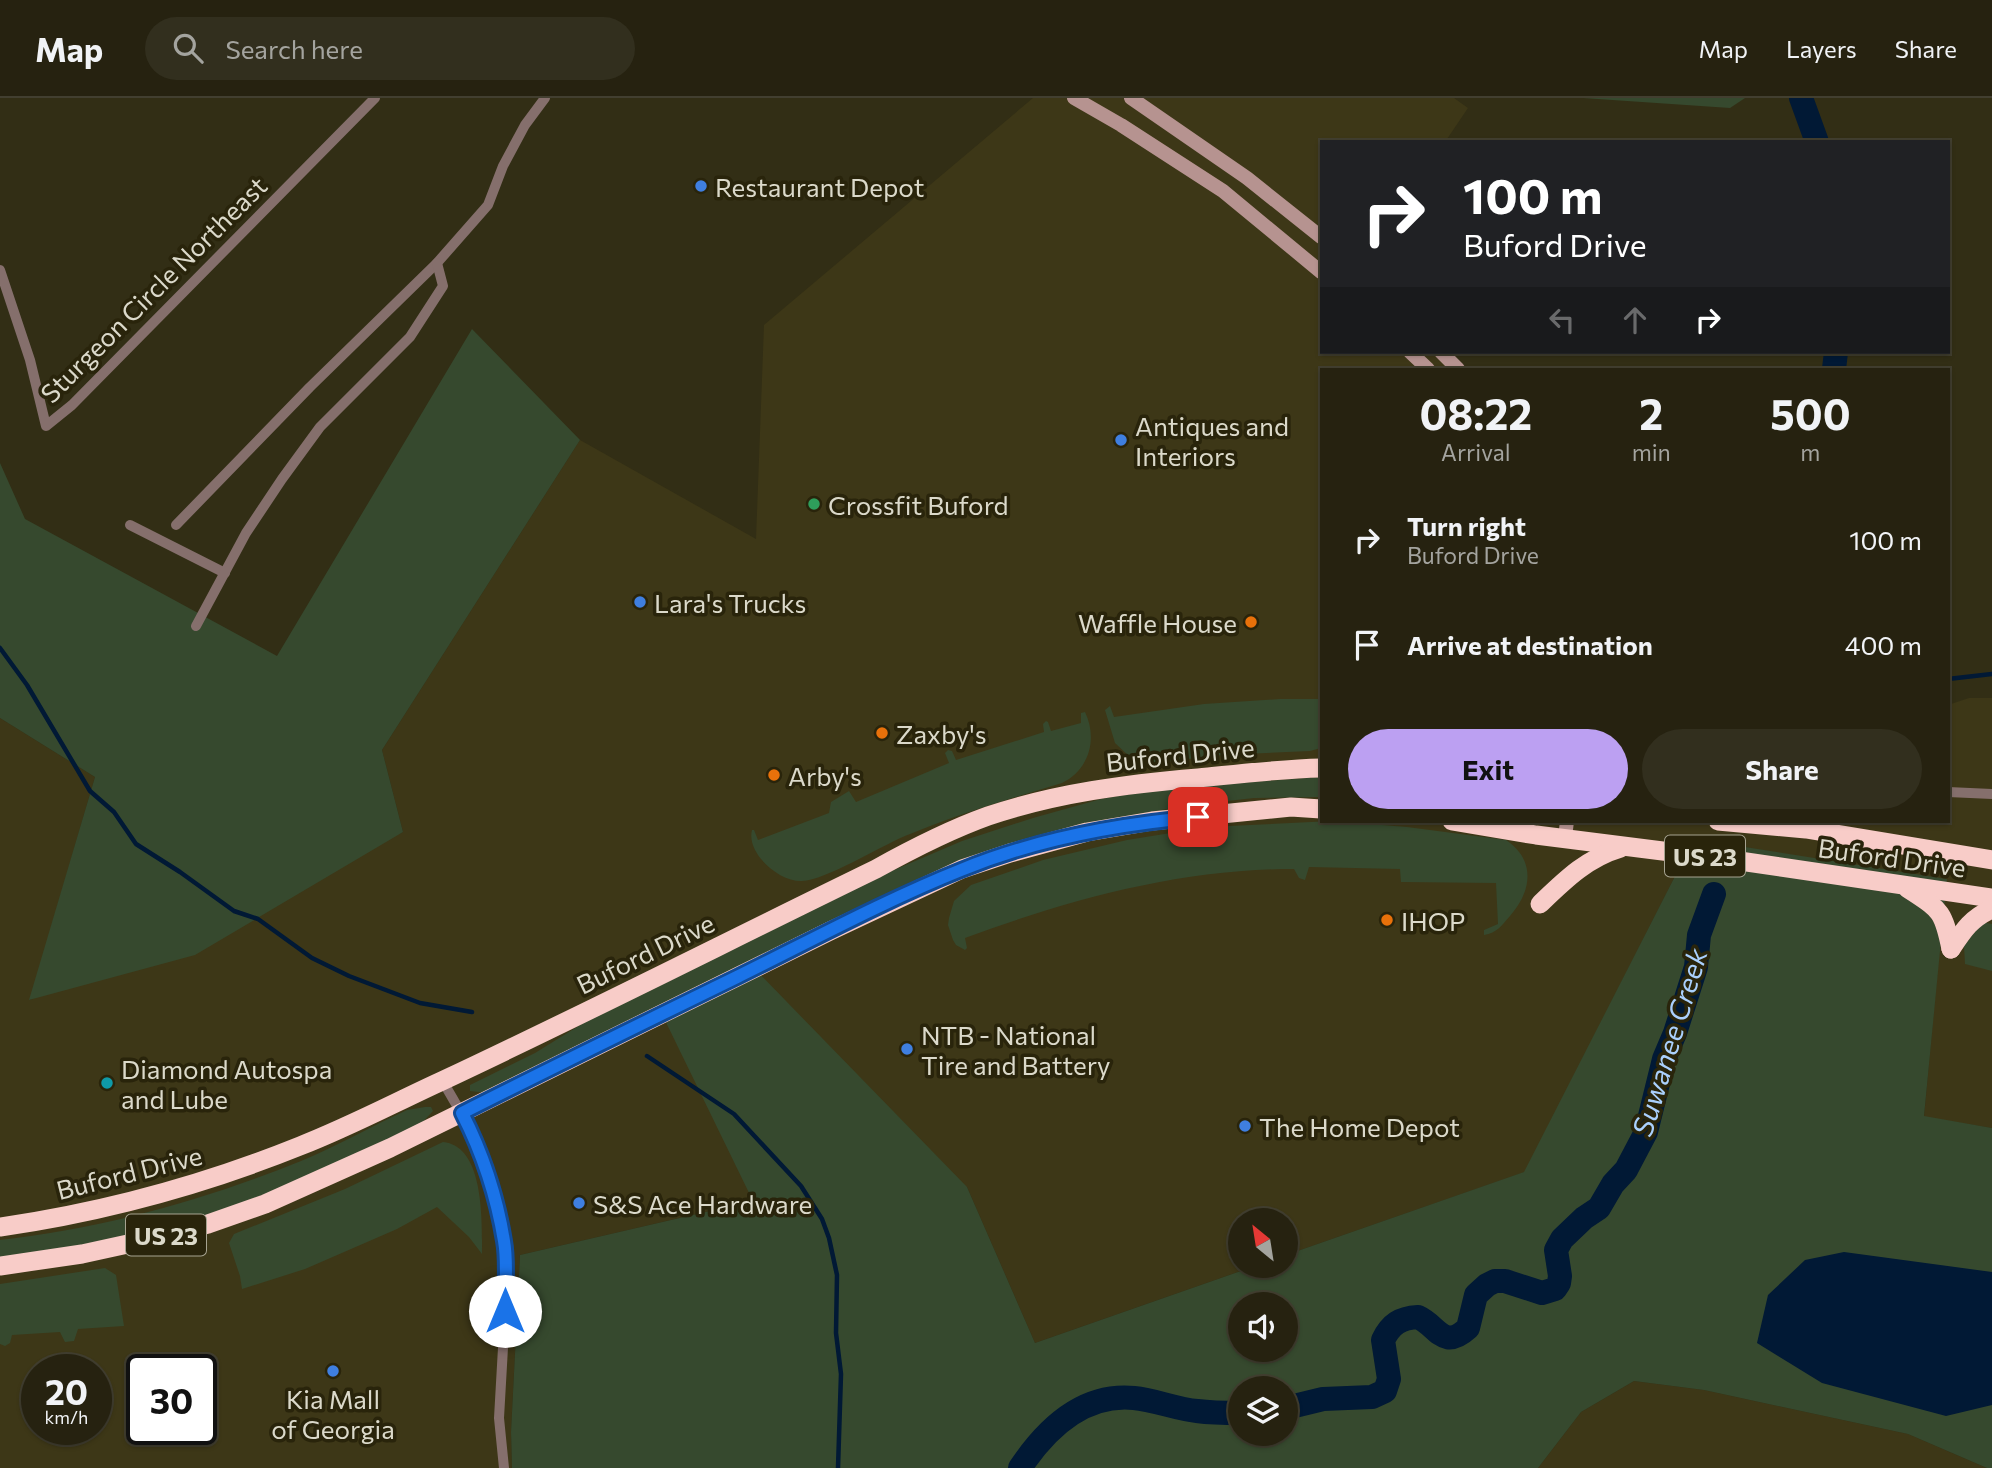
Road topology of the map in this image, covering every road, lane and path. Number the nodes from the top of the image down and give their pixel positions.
1 (375, 98) edge
2 (545, 98) edge
3 (1074, 98) edge
4 (1131, 98) edge
5 (1320, 236) edge
6 (437, 263) junction
7 (0, 270) edge
8 (1320, 271) edge
9 (1412, 354) edge
10 (1443, 354) edge
11 (1427, 368) edge
12 (1457, 368) edge
13 (130, 524) dead end
14 (176, 525) dead end
15 (225, 573) junction
16 (196, 626) dead end
17 (1320, 768) edge
18 (1950, 792) edge
19 (1992, 794) edge
20 (1320, 808) edge
21 (1476, 823) edge
22 (1743, 823) edge
23 (1536, 828) edge
24 (1566, 829) edge
25 (1628, 846) junction
26 (1992, 860) edge
27 (1904, 885) junction
28 (1992, 898) edge
29 (1540, 904) dead end
30 (1992, 909) edge
31 (442, 1080) junction
32 (462, 1113) junction
33 (0, 1227) edge
34 (0, 1266) edge
35 (504, 1468) edge

1 - 7 street, Sturgeon Circle Northeast
2 - 6 street
3 - 8 main road
4 - 5 main road
6 - 14 street
6 - 15 street
9 - 11 main road
10 - 12 main road
13 - 15 street
15 - 16 street
17 - 31 highway, Buford Drive / US 23
18 - 19 street
20 - 32 highway, US 23
21 - 23 highway, Buford Drive / US 23
22 - 26 highway, Buford Drive / US 23
23 - 24 highway, Buford Drive / US 23
24 - 25 highway, Buford Drive / US 23
25 - 27 highway, Buford Drive / US 23
25 - 29 highway
27 - 28 highway, Buford Drive / US 23
27 - 30 highway
31 - 32 street
31 - 33 highway, Buford Drive / US 23
32 - 34 highway, US 23
32 - 35 street

